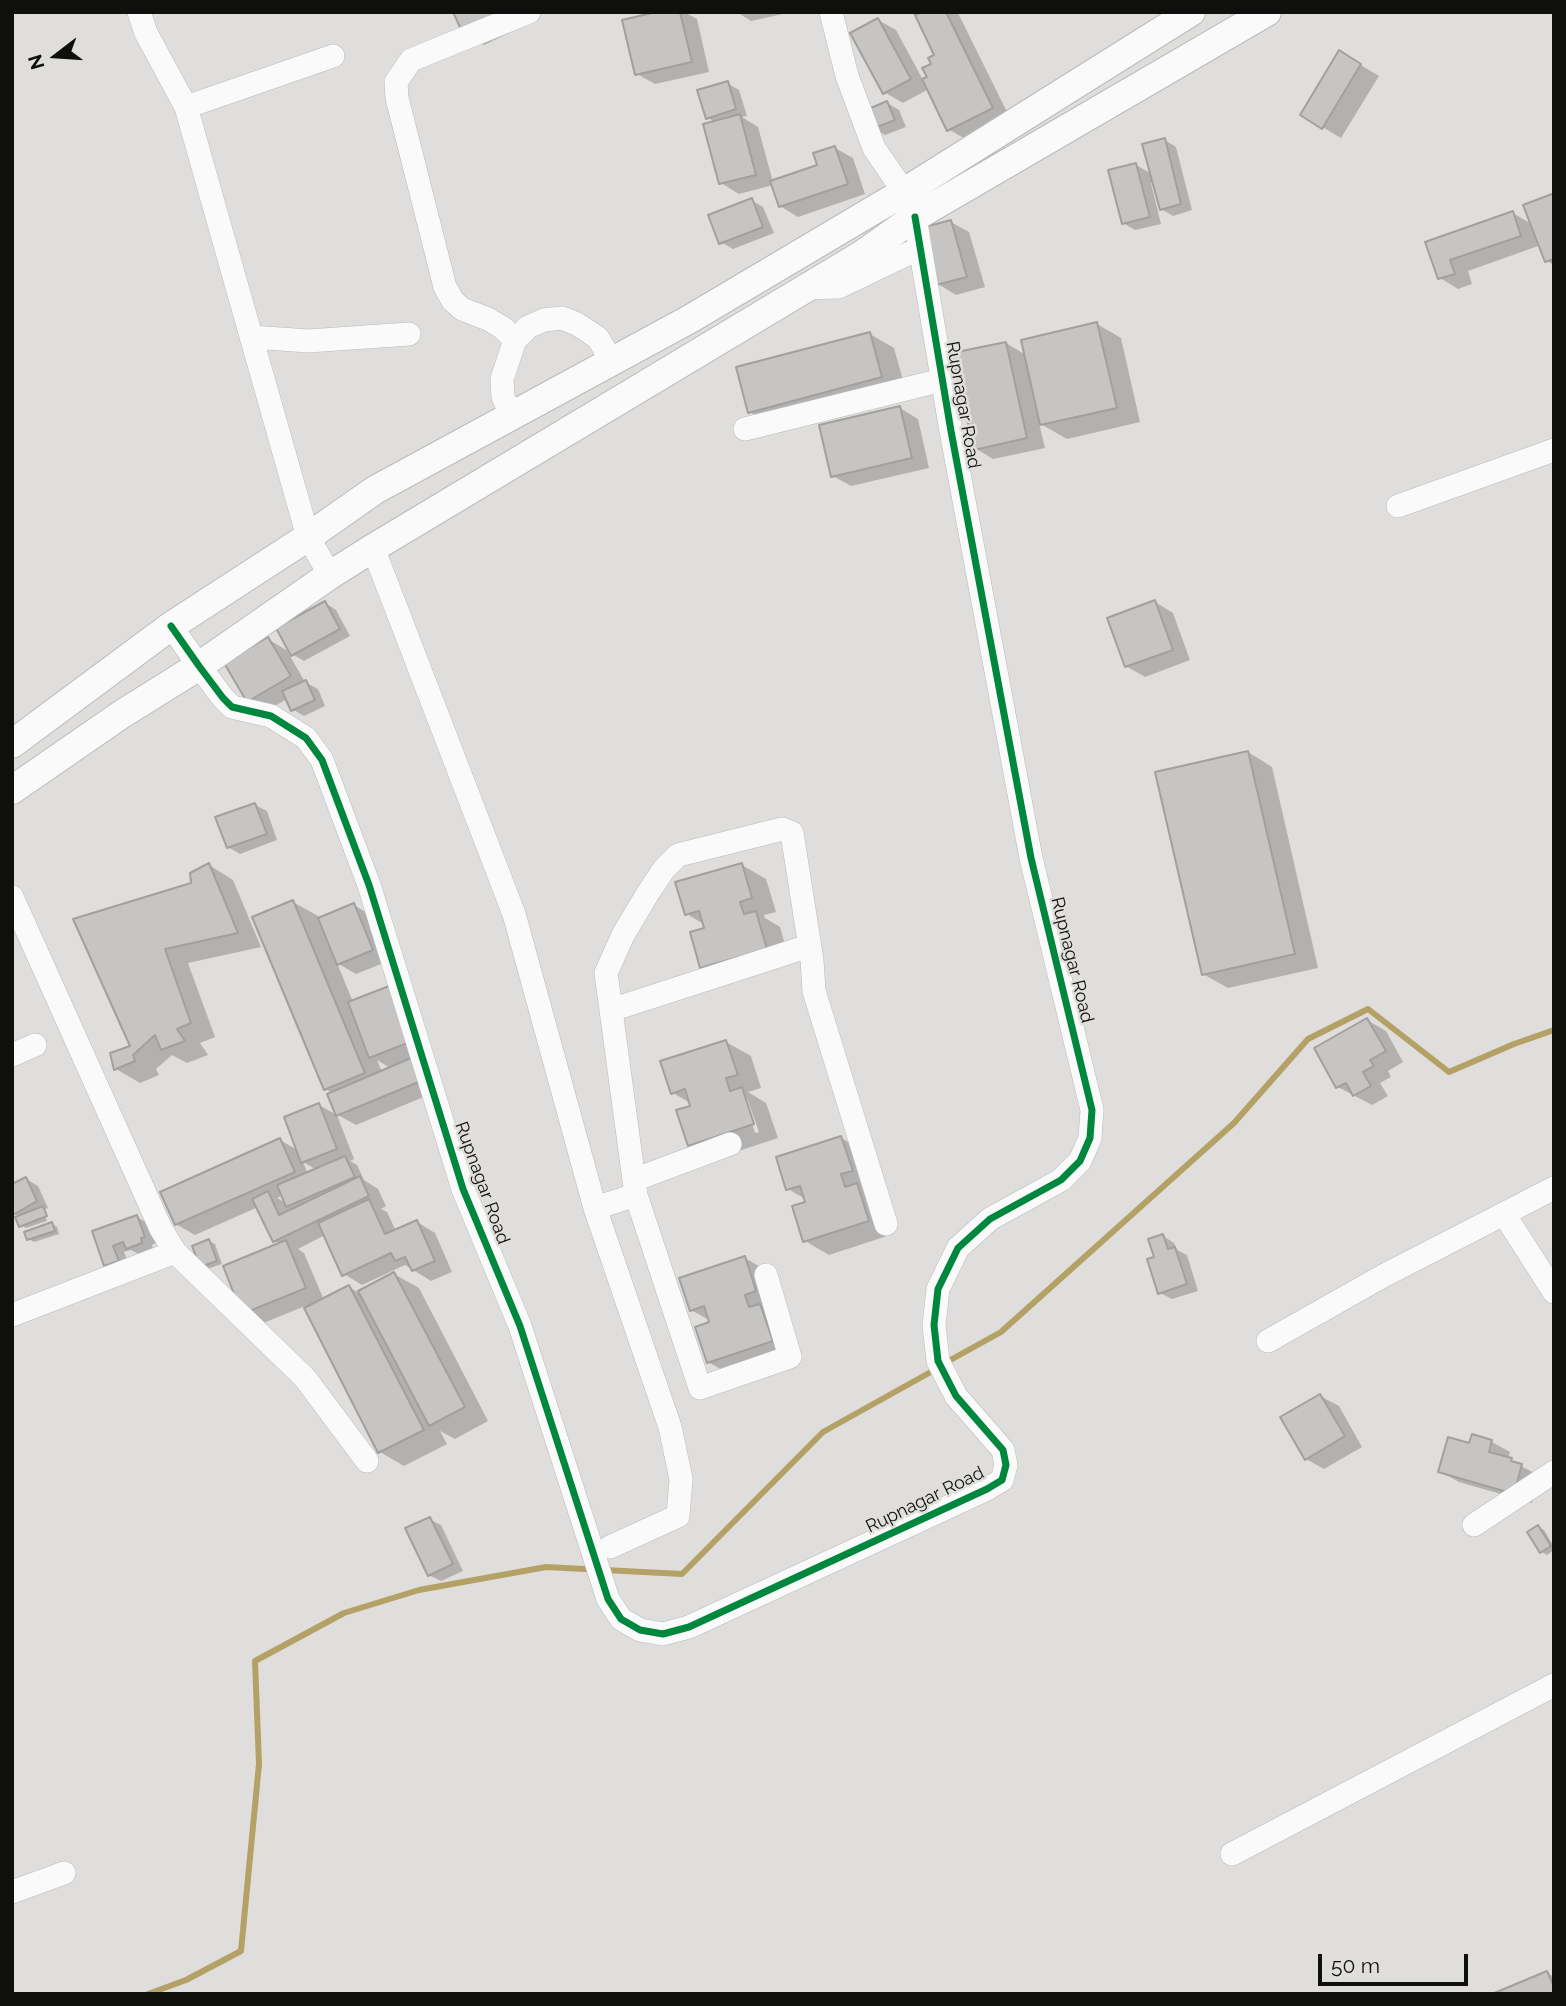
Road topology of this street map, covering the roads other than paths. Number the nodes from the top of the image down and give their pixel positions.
1 (139, 12) edge
2 (529, 12) edge
3 (831, 12) edge
4 (1191, 12) edge
5 (1267, 12) edge
6 (333, 56) dead end
7 (187, 107) junction
8 (909, 204) junction
9 (920, 248) junction
10 (806, 288) junction
11 (409, 334) dead end
12 (252, 337) junction
13 (515, 340) junction
14 (605, 350) dead end
15 (942, 380) junction
16 (512, 416) junction
17 (745, 429) dead end
18 (1554, 450) edge
19 (1398, 506) dead end
20 (308, 537) junction
21 (373, 548) junction
22 (330, 575) junction
23 (171, 626) junction
24 (199, 666) junction
25 (12, 744) edge
26 (12, 790) edge
27 (12, 897) edge
28 (809, 946) junction
29 (611, 1010) junction
30 (34, 1045) dead end
31 (12, 1055) edge
32 (730, 1144) dead end
33 (635, 1188) junction
34 (1554, 1188) edge
35 (595, 1208) junction
36 (1504, 1214) junction
37 (886, 1224) dead end
38 (175, 1252) junction
39 (766, 1275) dead end
40 (1554, 1292) edge
41 (12, 1315) edge
42 (1268, 1341) dead end
43 (367, 1461) dead end
44 (1554, 1472) edge
45 (1474, 1525) dead end
46 (602, 1552) junction
47 (1554, 1685) edge
48 (1232, 1854) dead end
49 (64, 1873) dead end
50 (12, 1892) edge

1 - 7 street
2 - 13 street
3 - 8 street
4 - 8 main road
5 - 8 main road
6 - 7 street
7 - 12 street
8 - 9 street, Rupnagar Road
8 - 10 main road
8 - 16 main road
9 - 10 street
9 - 15 street, Rupnagar Road
10 - 21 main road
11 - 12 street
12 - 20 street
13 - 14 street
13 - 16 street
15 - 17 street
15 - 46 street, Rupnagar Road
16 - 20 main road
18 - 19 street
20 - 22 street
20 - 23 main road
21 - 22 main road
21 - 35 street
22 - 24 main road
23 - 24 street, Rupnagar Road
23 - 25 main road
24 - 26 main road
24 - 46 street, Rupnagar Road
27 - 38 street
28 - 29 street
28 - 29 street
28 - 37 street
29 - 33 street
30 - 31 street
32 - 33 street
33 - 35 street
33 - 39 street
34 - 36 street
35 - 46 street
36 - 40 street
36 - 42 street
38 - 41 street
38 - 43 street
44 - 45 street
47 - 48 street
49 - 50 street

